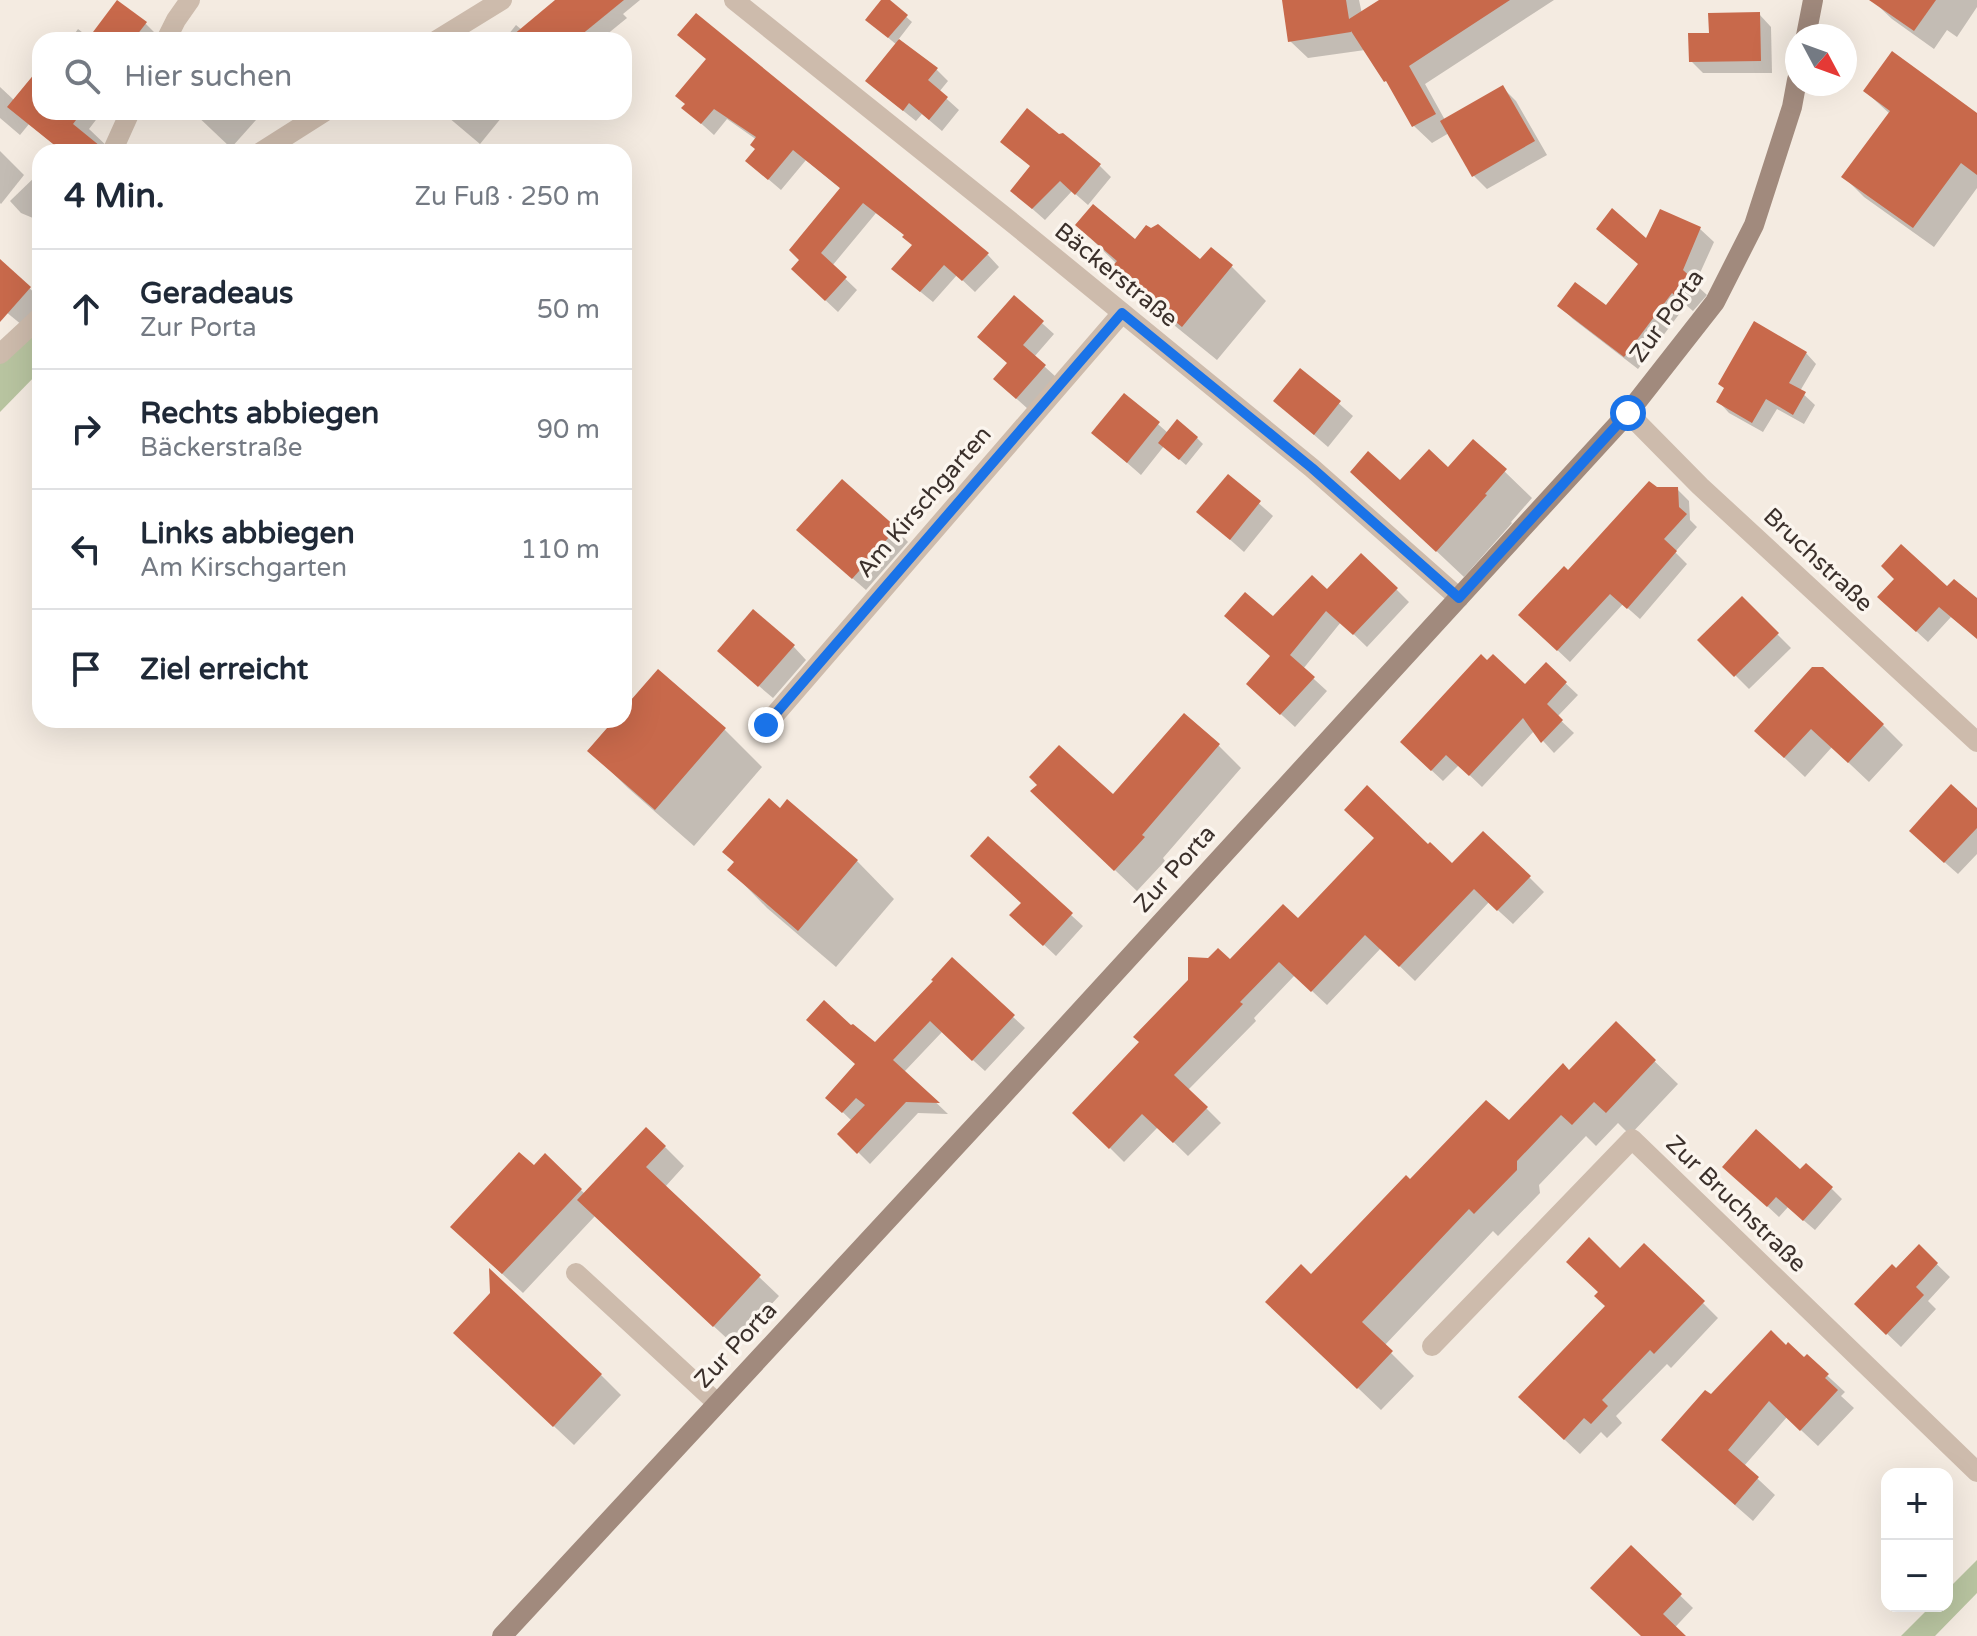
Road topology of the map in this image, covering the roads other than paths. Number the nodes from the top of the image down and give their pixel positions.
1 (190, 0) edge
2 (502, 0) edge
3 (734, 0) edge
4 (1813, 0) edge
5 (1808, 24) edge
6 (170, 32) edge
7 (450, 32) edge
8 (1794, 96) edge
9 (126, 120) edge
10 (311, 120) edge
11 (116, 144) edge
12 (274, 144) edge
13 (1122, 313) junction
14 (32, 324) edge
15 (0, 354) edge
16 (1628, 413) junction
17 (1459, 598) junction
18 (766, 725) dead end
19 (1977, 742) edge
20 (576, 1273) dead end
21 (1432, 1346) dead end
22 (717, 1403) junction
23 (1977, 1472) edge
24 (502, 1636) edge

1 - 6 street
2 - 7 street
3 - 13 street, Bäckerstraße
4 - 5 main road
8 - 16 main road, Zur Porta
9 - 11 street
10 - 12 street
13 - 17 street, Bäckerstraße
13 - 18 street, Am Kirschgarten
14 - 15 street
16 - 17 main road, Zur Porta
16 - 19 street, Bruchstraße
17 - 22 main road, Zur Porta
20 - 22 street
21 - 23 street, Zur Bruchstraße
22 - 24 main road, Zur Porta

